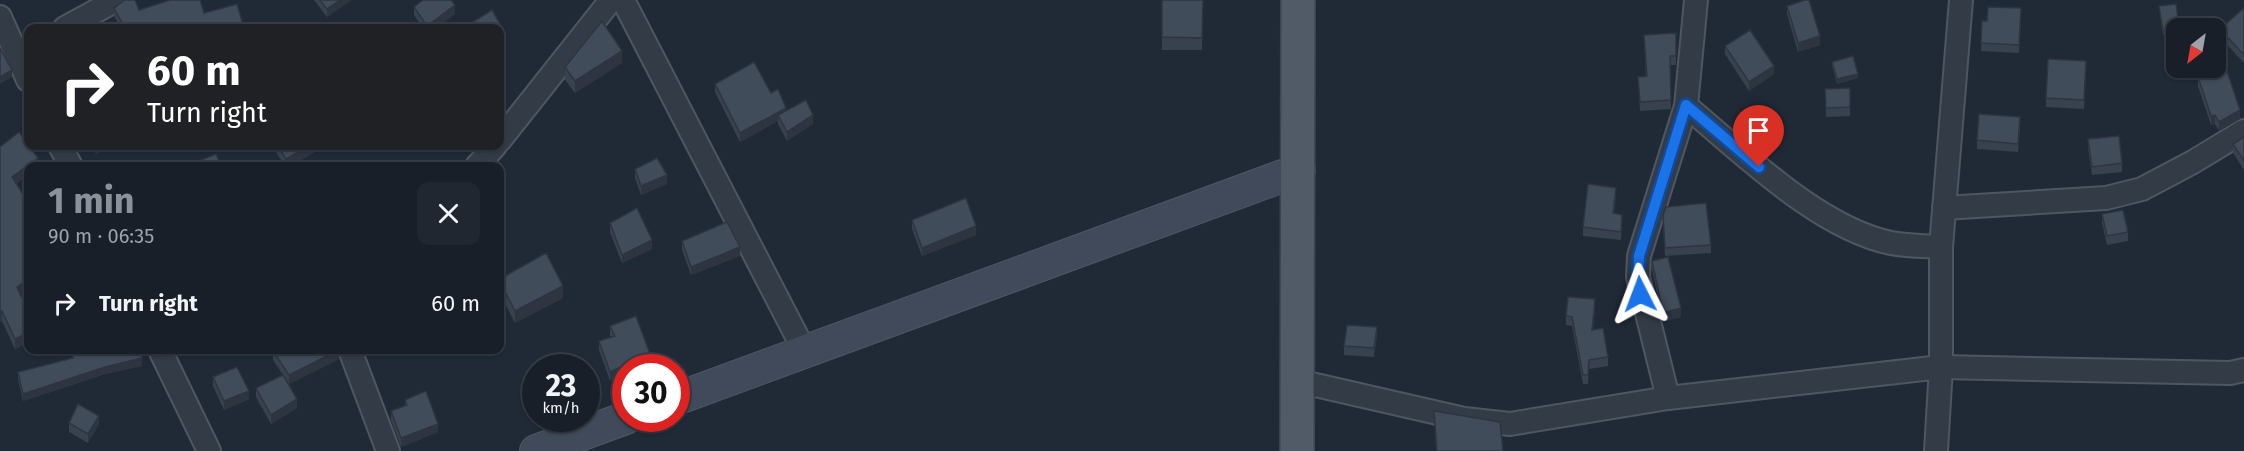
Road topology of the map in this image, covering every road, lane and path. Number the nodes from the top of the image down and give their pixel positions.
1 (116, 0) edge
2 (611, 0) edge
3 (623, 0) edge
4 (1298, 0) edge
5 (1696, 0) edge
6 (1961, 0) edge
7 (0, 17) edge
8 (72, 24) edge
9 (15, 56) edge
10 (24, 73) edge
11 (1686, 105) junction
12 (2244, 131) edge
13 (504, 135) edge
14 (491, 150) edge
15 (481, 162) edge
16 (1299, 170) junction
17 (1944, 208) junction
18 (1941, 247) junction
19 (805, 352) junction
20 (162, 354) edge
21 (352, 354) edge
22 (1941, 367) junction
23 (2244, 370) edge
24 (1298, 381) junction
25 (690, 394) edge
26 (1668, 398) junction
27 (612, 423) edge
28 (209, 451) edge
29 (388, 451) edge
30 (536, 451) edge
31 (1297, 451) edge
32 (1936, 451) edge

1 - 8 street
2 - 13 street
3 - 19 street
4 - 16 main road
5 - 11 street
6 - 17 street
7 - 9 street
9 - 10 street
11 - 18 street
11 - 26 street
12 - 17 street
14 - 15 street
16 - 19 street
16 - 24 main road
17 - 18 street
18 - 22 street
19 - 25 street
20 - 28 street
21 - 29 street
22 - 23 street
22 - 26 street
22 - 32 street
24 - 26 street
24 - 31 main road
27 - 30 street

